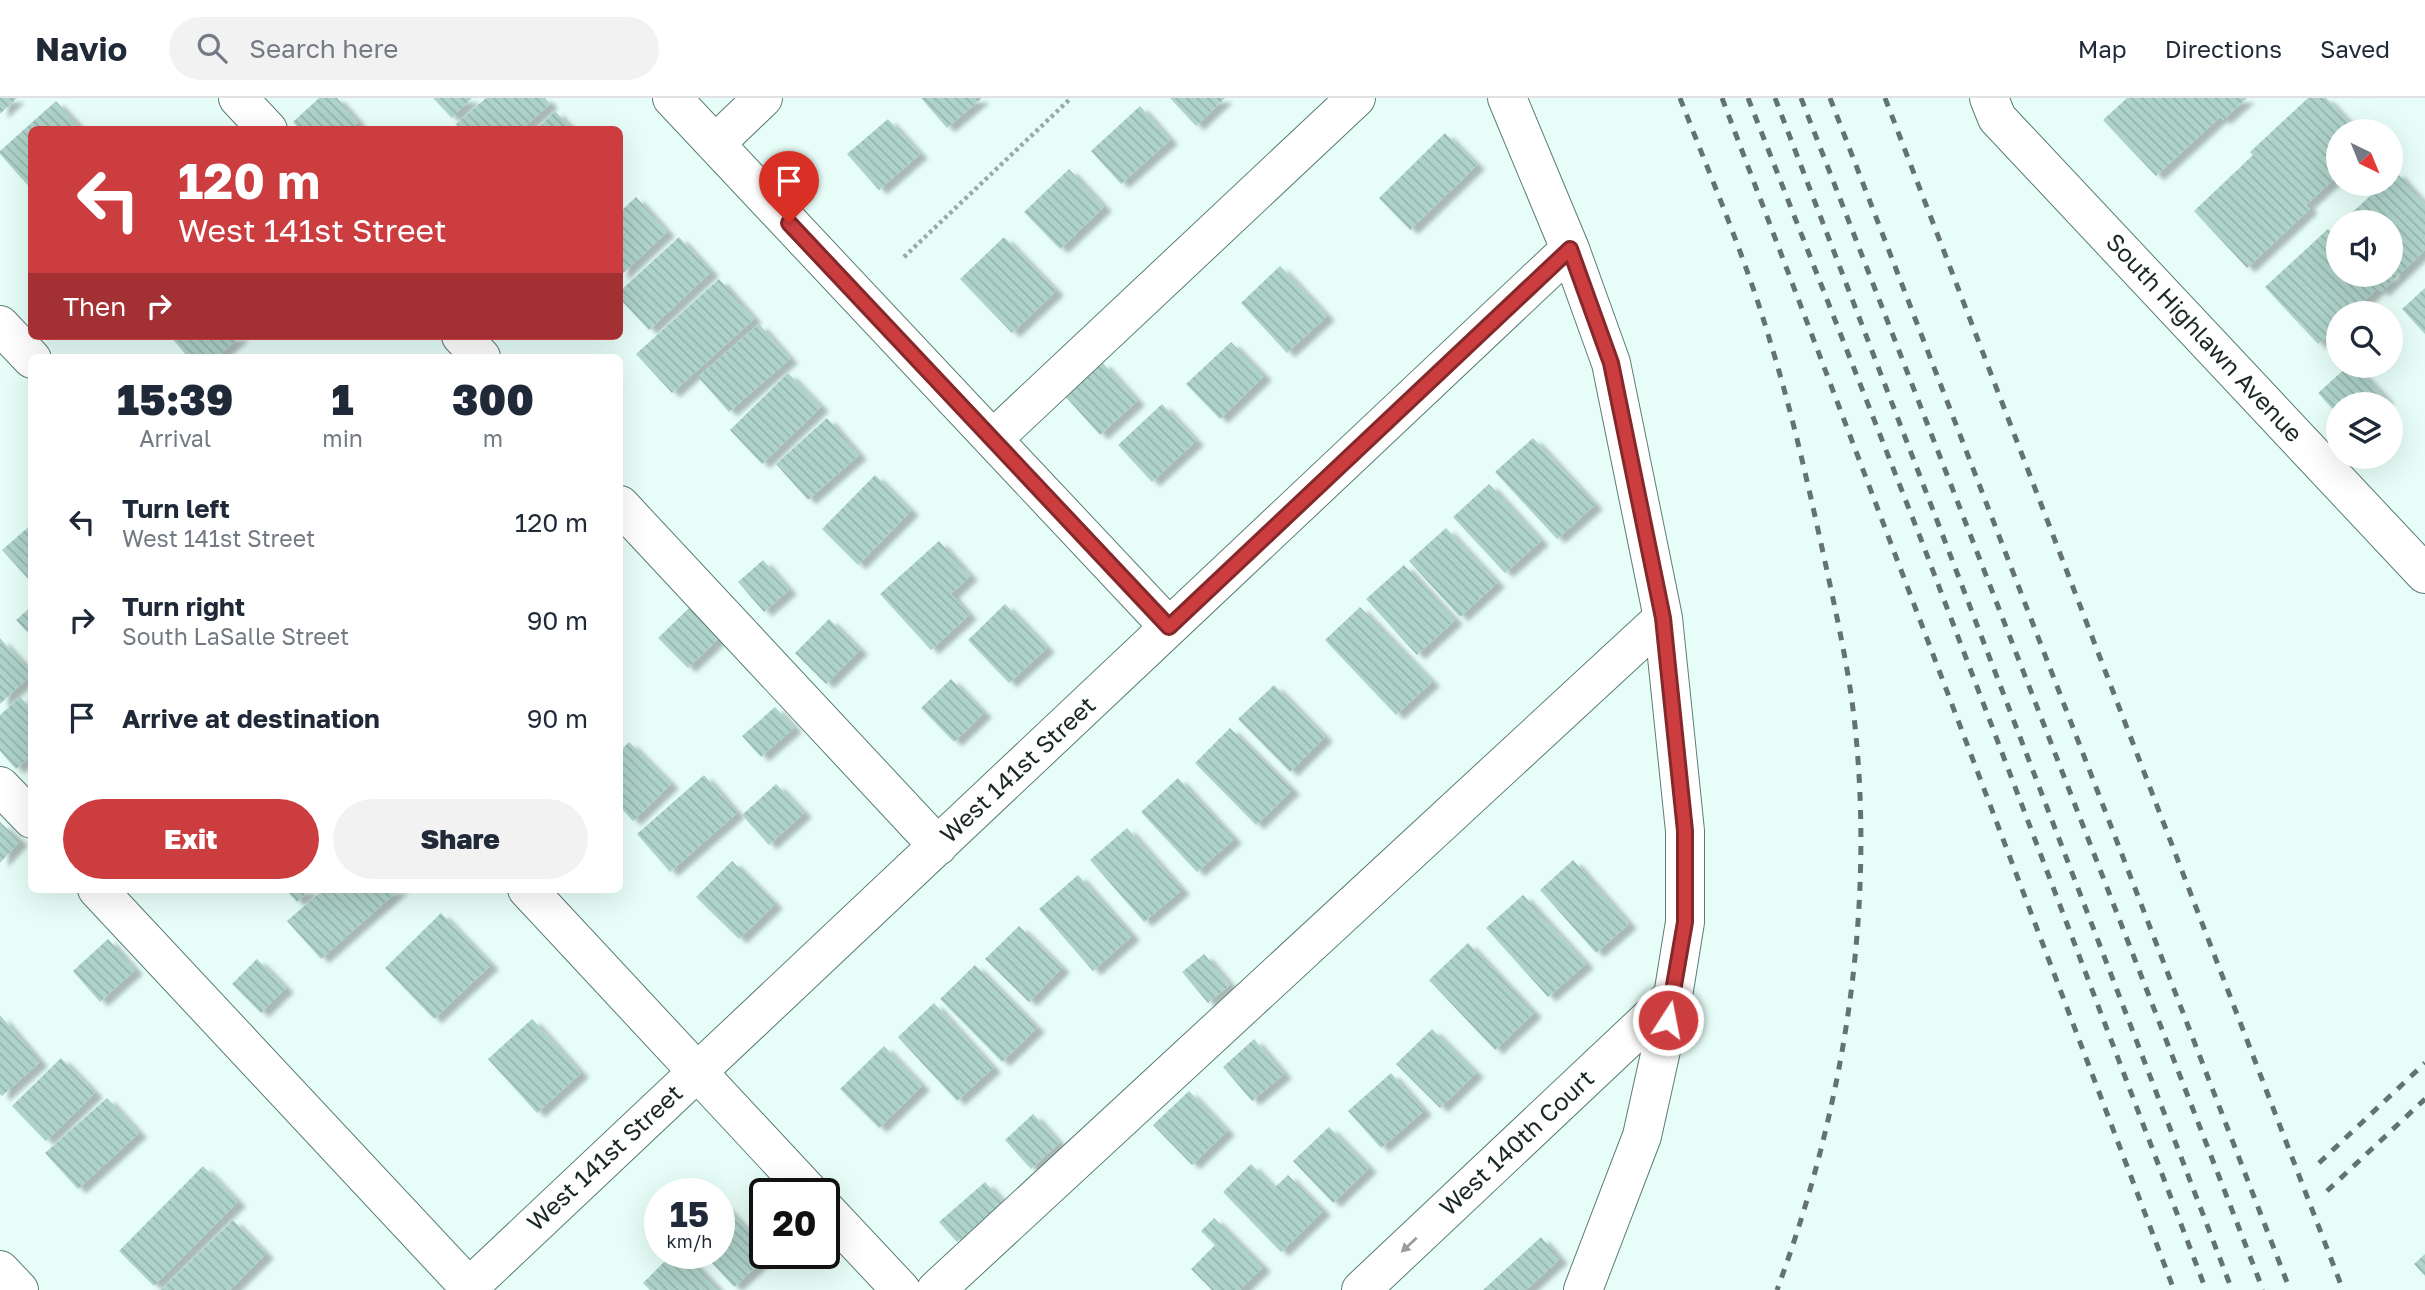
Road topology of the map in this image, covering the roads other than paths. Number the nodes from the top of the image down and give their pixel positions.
1 (238, 98) edge
2 (672, 98) edge
3 (763, 98) edge
4 (1356, 98) edge
5 (1507, 98) edge
6 (1989, 98) edge
7 (264, 126) edge
8 (715, 144) junction
9 (1570, 249) junction
10 (0, 325) edge
11 (465, 340) edge
12 (478, 354) edge
13 (28, 355) edge
14 (993, 439) junction
15 (623, 508) edge
16 (2425, 574) edge
17 (1663, 618) junction
18 (1169, 627) junction
19 (0, 786) edge
20 (28, 815) edge
21 (938, 846) junction
22 (101, 893) edge
23 (531, 893) edge
24 (1673, 996) junction
25 (697, 1072) junction
26 (796, 1178) edge
27 (840, 1225) edge
28 (0, 1270) edge
29 (467, 1288) edge
30 (19, 1290) edge
31 (901, 1290) edge
32 (936, 1290) edge
33 (1361, 1290) edge
34 (1583, 1290) edge

1 - 7 street
2 - 8 street
3 - 8 street
4 - 14 street
5 - 9 street
6 - 16 street, South Highlawn Avenue
8 - 14 street
9 - 17 street
9 - 18 street, West 141st Street
10 - 13 street
11 - 12 street
14 - 18 street
15 - 21 street
17 - 24 street
17 - 32 street
18 - 21 street, West 141st Street
19 - 20 street
21 - 25 street, West 141st Street
22 - 29 street
23 - 25 street
24 -> 33 street, West 140th Court
24 - 34 street
25 - 26 street
25 - 29 street, West 141st Street
27 - 31 street
28 - 30 street

